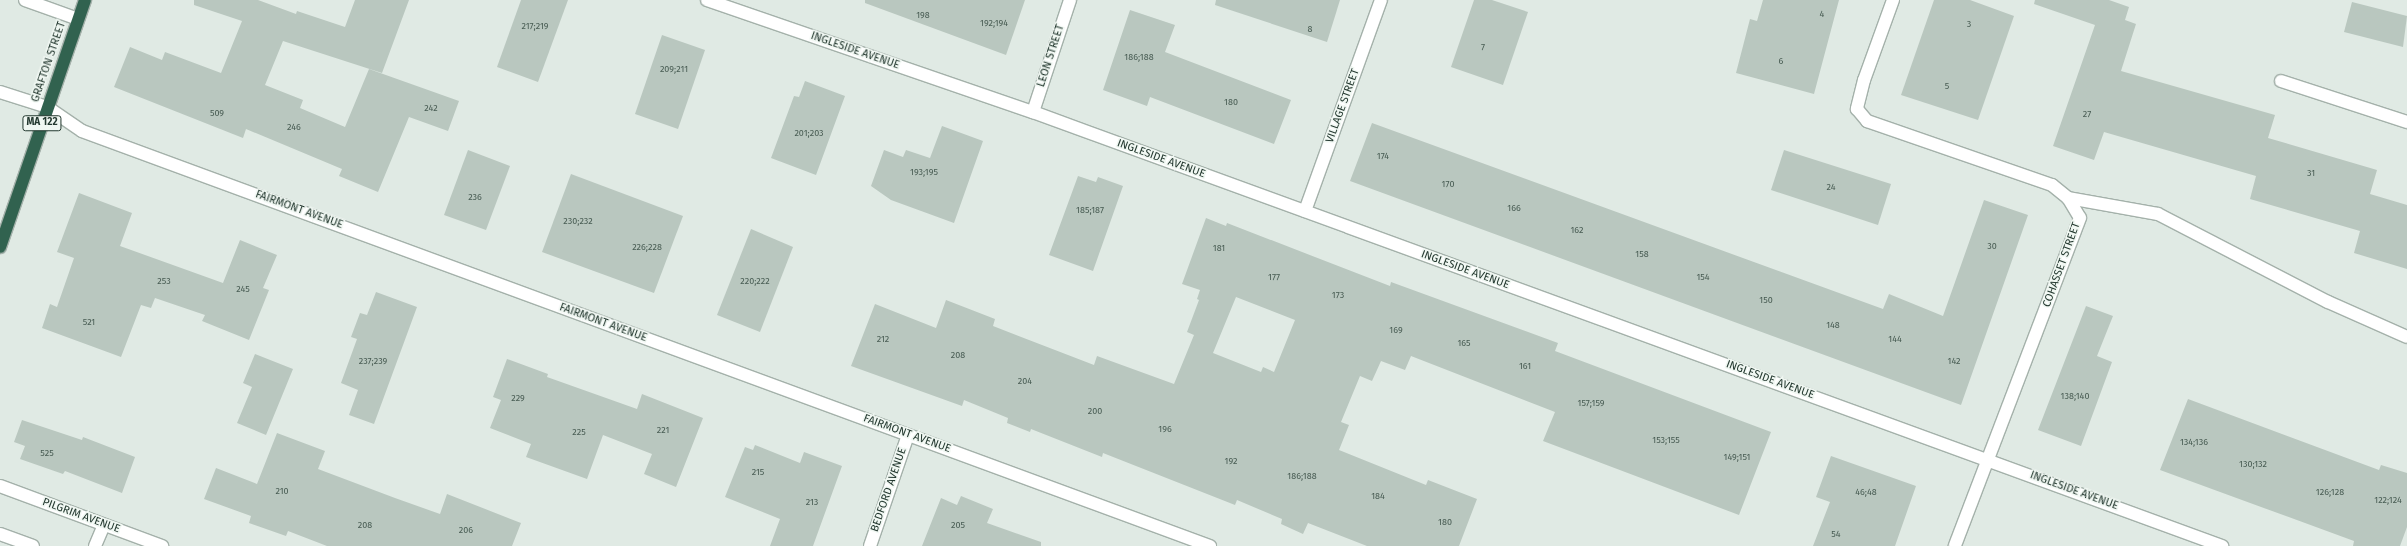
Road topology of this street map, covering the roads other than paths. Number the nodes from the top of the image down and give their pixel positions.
1 (25, 0) edge
2 (85, 0) edge
3 (706, 0) edge
4 (1070, 0) edge
5 (1381, 0) edge
6 (1893, 0) edge
7 (78, 19) junction
8 (2281, 81) dead end
9 (0, 92) edge
10 (47, 107) junction
11 (1033, 112) junction
12 (2407, 122) edge
13 (2068, 198) junction
14 (1304, 212) junction
15 (0, 247) edge
16 (2407, 337) edge
17 (908, 435) junction
18 (1988, 459) junction
19 (0, 487) edge
20 (104, 525) junction
21 (0, 534) edge
22 (33, 546) edge
23 (95, 546) edge
24 (162, 546) edge
25 (870, 546) edge
26 (1210, 546) edge
27 (1955, 546) edge
28 (2222, 546) edge

1 - 7 street
2 - 7 highway, GRAFTON STREET / MA 122
3 - 11 street, INGLESIDE AVENUE
4 - 11 street, LEON STREET
5 - 14 street, VILLAGE STREET
6 - 13 street, COHASSET STREET
7 - 10 highway, GRAFTON STREET / MA 122
8 - 12 street
9 - 10 street, FAIRMONT AVENUE
10 - 15 highway, GRAFTON STREET / MA 122
10 - 17 street, FAIRMONT AVENUE
11 - 14 street, INGLESIDE AVENUE
13 - 16 street
13 - 18 street, COHASSET STREET
14 - 18 street, INGLESIDE AVENUE
17 - 25 street, BEDFORD AVENUE
17 - 26 street, FAIRMONT AVENUE
18 - 27 street, COHASSET STREET
18 - 28 street, INGLESIDE AVENUE
19 - 20 street, PILGRIM AVENUE
20 - 23 street
20 - 24 street, PILGRIM AVENUE
21 - 22 street

